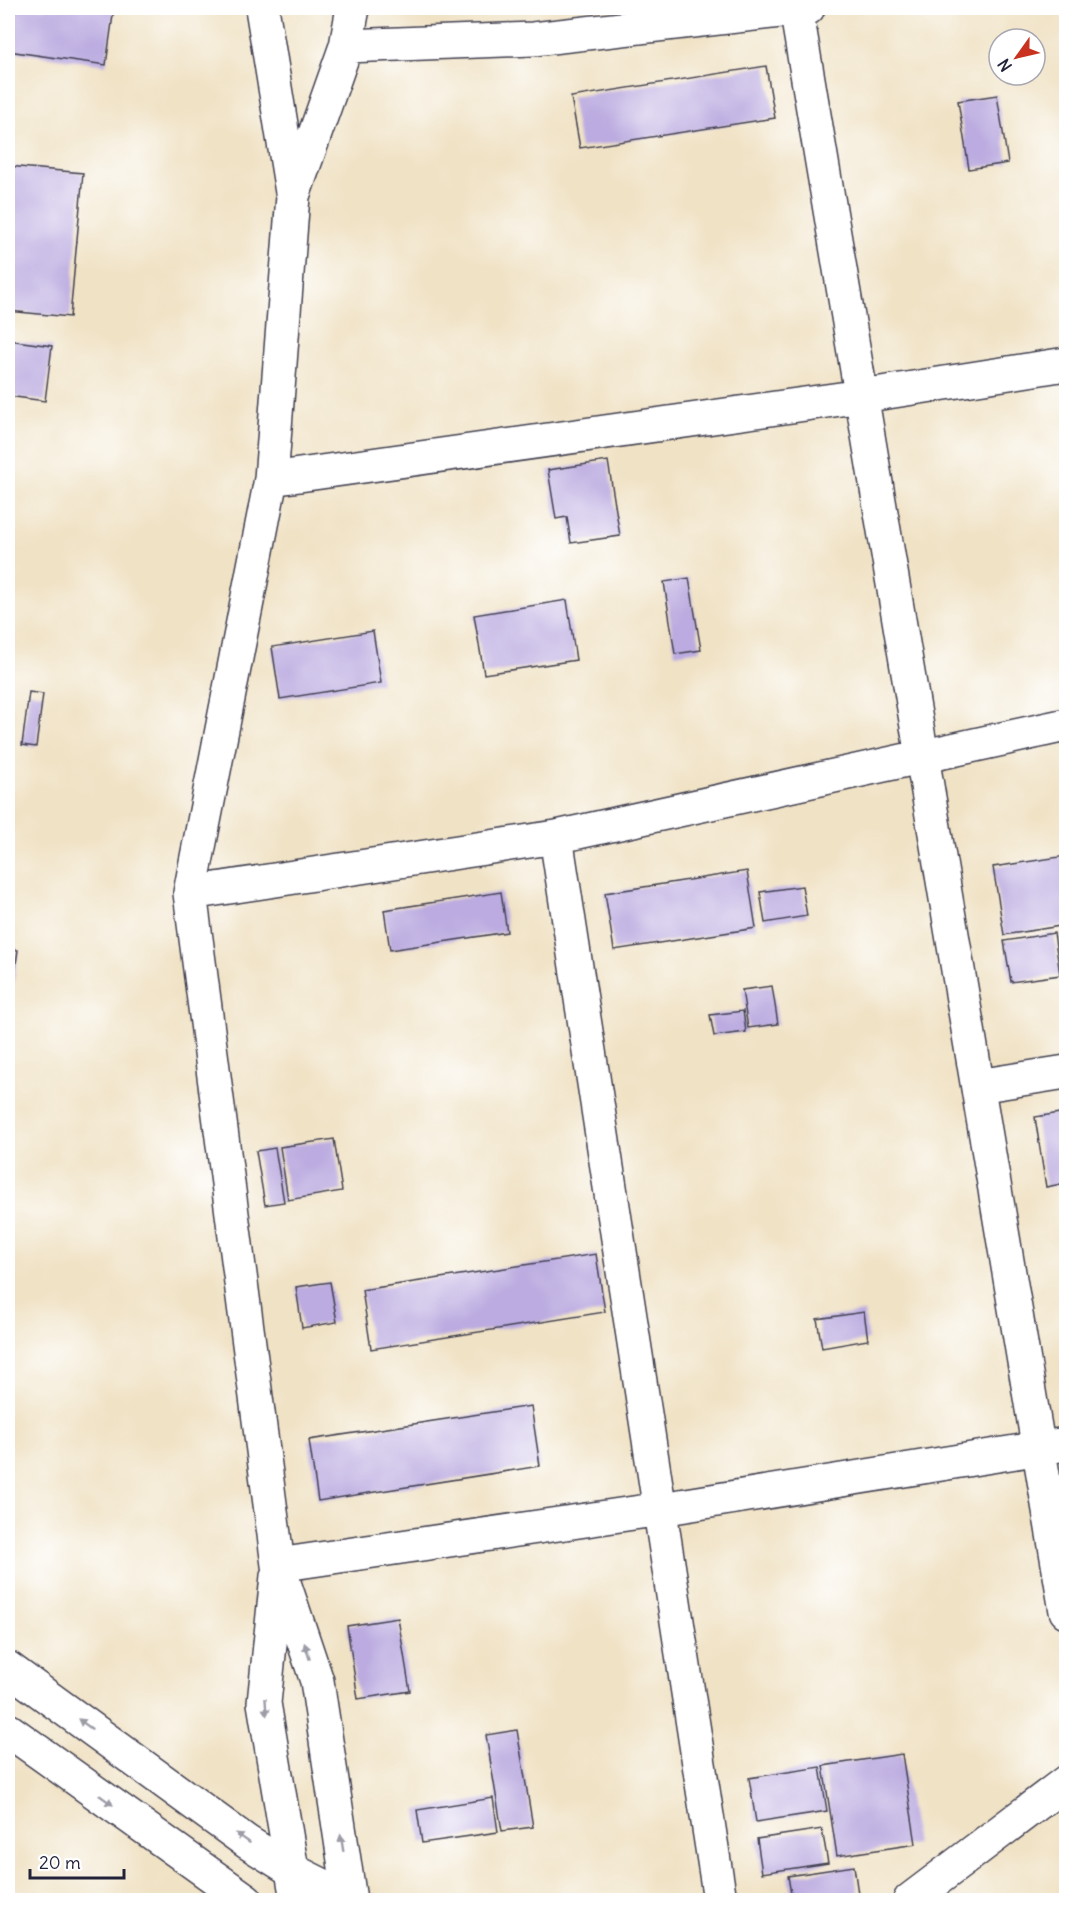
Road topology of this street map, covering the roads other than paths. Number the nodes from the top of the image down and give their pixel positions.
1 (262, 8) edge
2 (353, 8) edge
3 (800, 8) edge
4 (346, 45) junction
5 (293, 196) junction
6 (1066, 364) edge
7 (862, 396) junction
8 (272, 478) junction
9 (1066, 725) edge
10 (922, 756) junction
11 (556, 837) junction
12 (190, 893) junction
13 (1066, 1072) edge
14 (978, 1086) junction
15 (1053, 1447) edge
16 (661, 1509) junction
17 (278, 1565) junction
18 (1066, 1611) edge
19 (8, 1668) edge
20 (35, 1688) junction
21 (8, 1724) edge
22 (8, 1730) edge
23 (1066, 1782) edge
24 (295, 1885) edge
25 (246, 1900) edge
26 (350, 1900) edge
27 (720, 1900) edge
28 (910, 1900) edge

1 - 5 street
2 - 4 street
3 - 4 street
3 - 7 street
4 - 5 street
5 - 8 street
6 - 7 street
7 - 8 street
7 - 10 street
8 - 12 street
9 - 10 street
10 - 11 street
10 - 14 street
11 - 12 street
11 - 16 street
12 - 17 street
13 - 14 street
14 - 15 street
15 - 16 street
15 - 18 street
16 - 17 street
16 - 27 street
17 -> 24 street
26 -> 17 street
19 - 20 street
20 - 21 street
24 -> 20 street
22 -> 25 street
23 - 28 street
24 - 26 street

